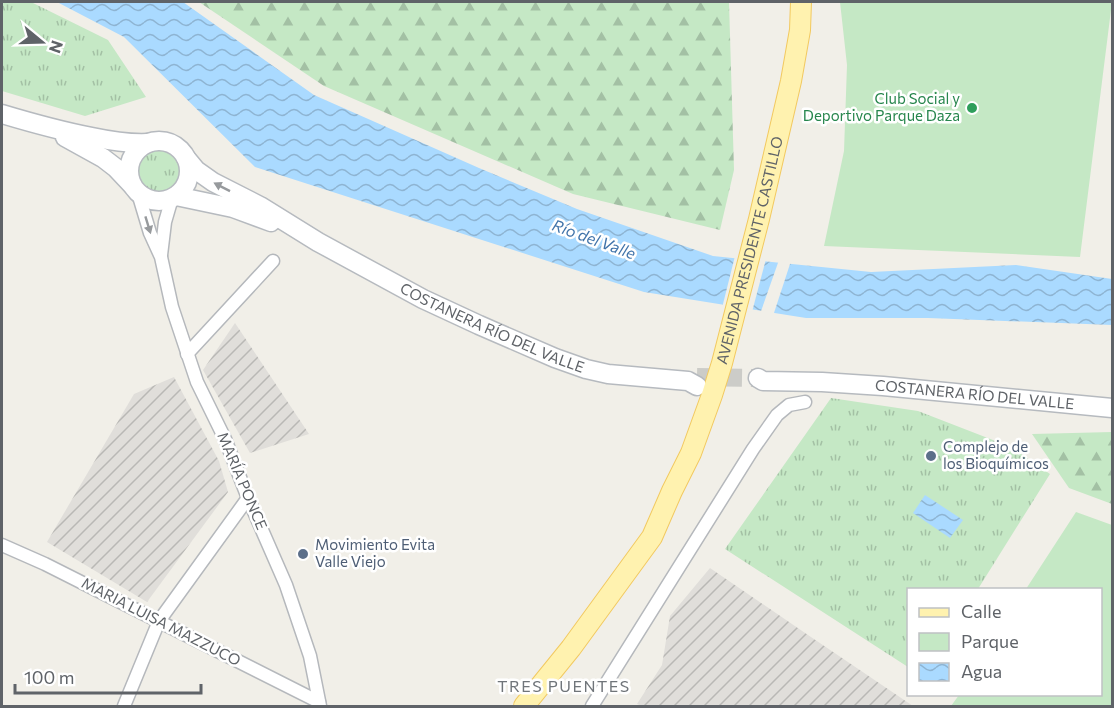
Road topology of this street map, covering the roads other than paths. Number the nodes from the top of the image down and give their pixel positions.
1 (801, 2) edge
2 (2, 114) edge
3 (47, 128) junction
4 (148, 143) junction
5 (186, 158) junction
6 (135, 189) junction
7 (174, 197) junction
8 (309, 237) junction
9 (161, 257) junction
10 (273, 261) dead end
11 (187, 354) junction
12 (694, 381) tunnel mouth
13 (760, 382) tunnel mouth
14 (805, 402) dead end
15 (1113, 408) edge
16 (672, 490) junction
17 (248, 498) junction
18 (2, 544) edge
19 (159, 621) junction
20 (319, 704) edge
21 (124, 706) edge
22 (508, 706) edge
23 (524, 706) edge
24 (592, 706) edge

1 - 16 main road, AVENIDA PRESIDENTE CASTILLO
2 - 3 main road
3 - 4 main road
3 - 6 main road
4 - 5 main road
4 - 6 main road
5 - 7 main road
8 -> 5 main road, COSTANERA RÍO DEL VALLE
6 - 7 main road
6 -> 9 street, MARÍA PONCE
7 - 8 main road, COSTANERA RÍO DEL VALLE
7 - 9 street, MARÍA PONCE
8 - 12 main road, COSTANERA RÍO DEL VALLE
9 - 11 street, MARÍA PONCE
10 - 11 street
11 - 17 street, MARÍA PONCE
13 - 15 main road, COSTANERA RÍO DEL VALLE
14 - 24 street
16 - 22 main road, AVENIDA PRESIDENTE CASTILLO
16 - 23 main road, AVENIDA PRESIDENTE CASTILLO
17 - 19 street
17 - 20 street, MARÍA PONCE
18 - 19 street, MARIA LUISA MAZZUCO
19 - 20 street, MARIA LUISA MAZZUCO
19 - 21 street

